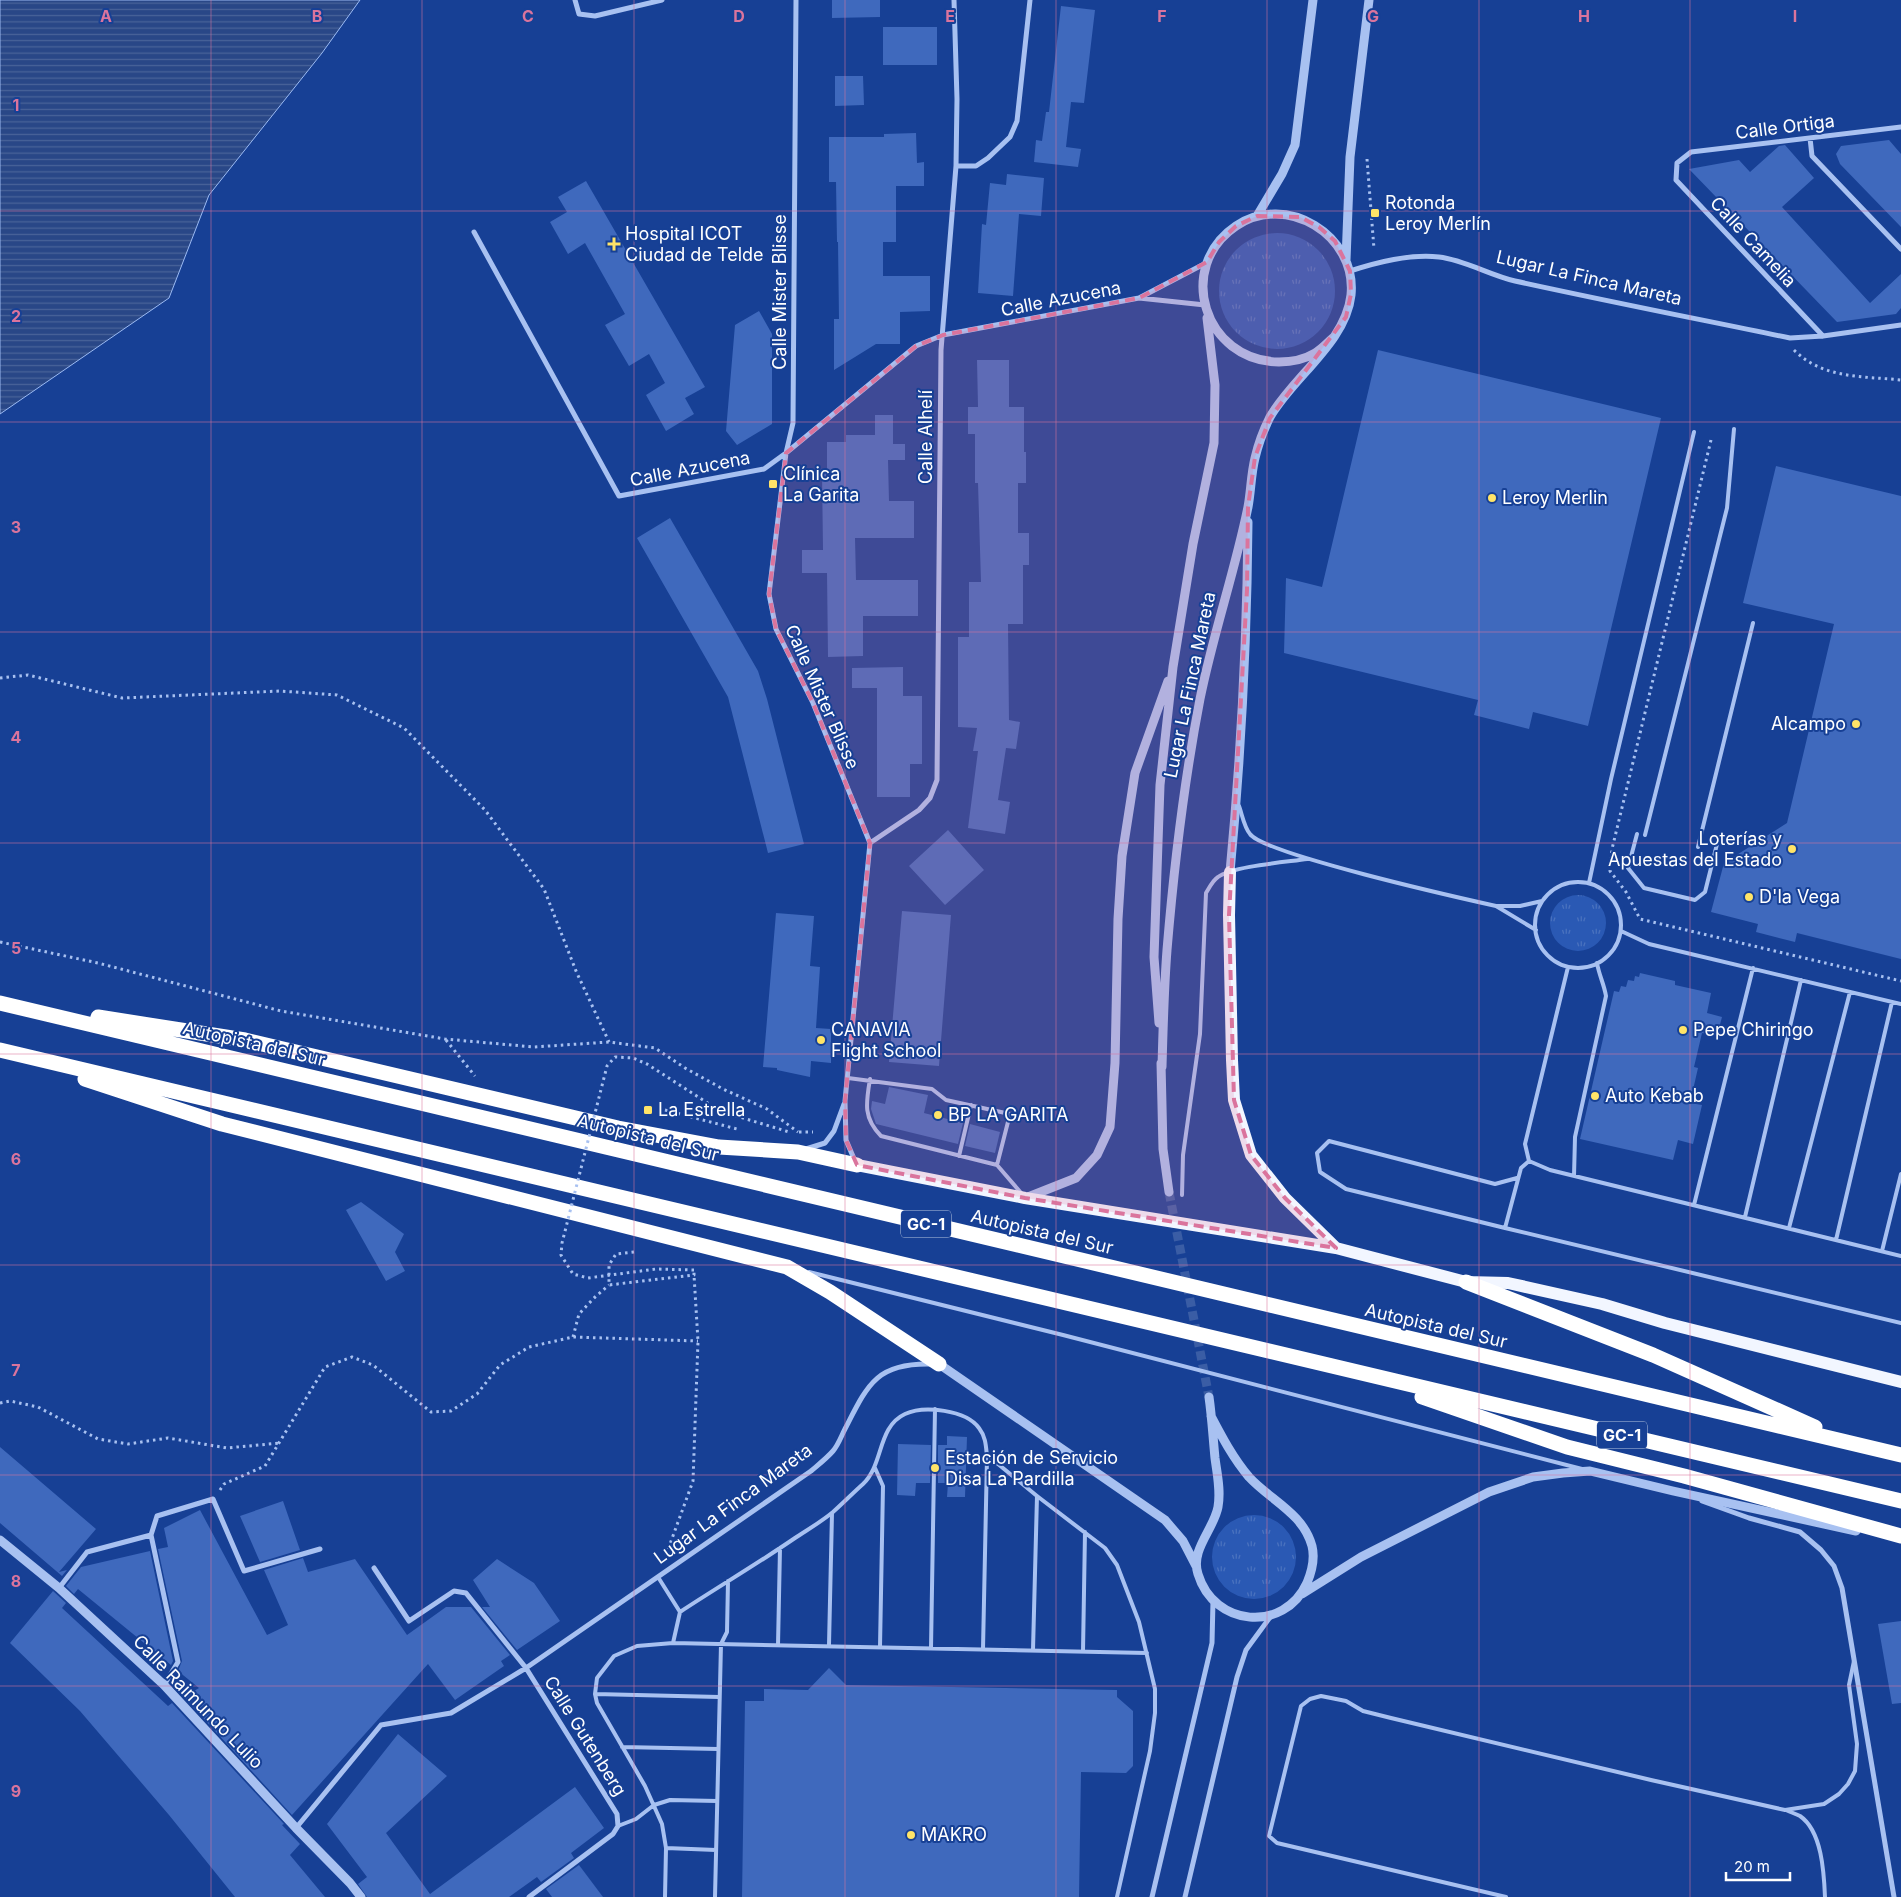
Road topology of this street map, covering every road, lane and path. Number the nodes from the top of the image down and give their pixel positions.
1 (575, 0) edge
2 (662, 0) edge
3 (796, 0) edge
4 (954, 0) edge
5 (1030, 0) edge
6 (1313, 0) edge
7 (1369, 0) edge
8 (1901, 127) edge
9 (1810, 138) junction
10 (1368, 150) dead end
11 (1677, 163) joint
12 (956, 166) junction
13 (1257, 216) junction
14 (474, 232) dead end
15 (1374, 249) dead end
16 (1901, 250) edge
17 (1346, 260) junction
18 (1208, 262) junction
19 (1350, 271) junction
20 (1139, 298) junction
21 (1206, 309) junction
22 (1901, 325) edge
23 (943, 335) junction
24 (1822, 336) junction
25 (1334, 337) junction
26 (1786, 337) junction
27 (1901, 380) edge
28 (1734, 429) dead end
29 (1694, 432) dead end
30 (1711, 440) dead end
31 (786, 453) junction
32 (1248, 506) junction
33 (1753, 623) dead end
34 (1173, 667) junction
35 (0, 678) edge
36 (1237, 801) junction
37 (1637, 834) dead end
38 (1645, 835) dead end
39 (870, 843) junction
40 (1717, 844) dead end
41 (1698, 847) dead end
42 (1308, 859) junction
43 (1230, 872) junction
44 (1588, 883) junction
45 (1542, 901) junction
46 (1496, 906) junction
47 (1536, 930) junction
48 (1621, 931) junction
49 (0, 942) edge
50 (1597, 964) junction
51 (1568, 967) junction
52 (1753, 968) junction
53 (1801, 980) junction
54 (1901, 981) edge
55 (1850, 992) junction
56 (0, 1002) edge
57 (1892, 1002) junction
58 (1901, 1004) edge
59 (446, 1039) junction
60 (609, 1042) junction
61 (0, 1051) edge
62 (1162, 1067) junction
63 (848, 1078) junction
64 (870, 1079) junction
65 (492, 1098) junction
66 (845, 1101) junction
67 (971, 1105) junction
68 (664, 1110) dead end
69 (745, 1130) dead end
70 (834, 1131) junction
71 (789, 1132) junction
72 (798, 1132) junction
73 (782, 1134) dead end
74 (798, 1152) junction
75 (959, 1156) junction
76 (1529, 1161) junction
77 (857, 1165) junction
78 (997, 1165) junction
79 (1901, 1174) edge
80 (1574, 1176) junction
81 (1517, 1178) junction
82 (1169, 1192) tunnel mouth
83 (1182, 1195) dead end
84 (1025, 1198) junction
85 (1694, 1205) junction
86 (1745, 1218) junction
87 (1504, 1228) junction
88 (1789, 1228) junction
89 (1836, 1240) junction
90 (1336, 1248) junction
91 (1882, 1251) junction
92 (634, 1252) dead end
93 (1901, 1256) edge
94 (787, 1267) junction
95 (694, 1275) junction
96 (1466, 1282) junction
97 (609, 1285) junction
98 (1901, 1323) edge
99 (573, 1337) junction
100 (698, 1341) junction
101 (939, 1364) junction
102 (1343, 1369) junction
103 (1901, 1382) edge
104 (1209, 1397) tunnel mouth
105 (0, 1403) edge
106 (935, 1409) junction
107 (1211, 1416) junction
108 (280, 1443) junction
109 (1853, 1443) junction
110 (1901, 1455) edge
111 (987, 1457) junction
112 (875, 1468) junction
113 (1590, 1471) junction
114 (1673, 1491) junction
115 (1037, 1496) junction
116 (213, 1499) junction
117 (1901, 1501) edge
118 (832, 1513) junction
119 (1085, 1532) junction
120 (151, 1535) junction
121 (1901, 1536) edge
122 (0, 1540) edge
123 (1901, 1540) edge
124 (780, 1548) junction
125 (320, 1549) dead end
126 (1196, 1566) junction
127 (374, 1568) dead end
128 (658, 1577) junction
129 (728, 1581) junction
130 (59, 1588) junction
131 (1302, 1594) junction
132 (1213, 1601) junction
133 (680, 1612) junction
134 (1272, 1615) junction
135 (674, 1643) junction
136 (721, 1644) junction
137 (778, 1645) junction
138 (829, 1645) junction
139 (880, 1646) junction
140 (931, 1648) junction
141 (984, 1649) junction
142 (1033, 1650) junction
143 (1083, 1651) junction
144 (1147, 1653) junction
145 (1854, 1659) junction
146 (526, 1668) junction
147 (164, 1685) junction
148 (595, 1694) junction
149 (719, 1697) junction
150 (622, 1747) junction
151 (718, 1749) junction
152 (717, 1801) junction
153 (654, 1805) junction
154 (1786, 1810) junction
155 (618, 1826) junction
156 (296, 1828) junction
157 (666, 1848) junction
158 (716, 1850) junction
159 (537, 1895) edge
160 (361, 1897) edge
161 (529, 1897) edge
162 (665, 1897) edge
163 (714, 1897) edge
164 (1117, 1897) edge
165 (1152, 1897) edge
166 (1185, 1897) edge
167 (1506, 1897) edge
168 (1825, 1897) edge
169 (1894, 1897) edge

1 - 2 street
3 - 31 street, Calle Mister Blisse
4 - 12 street, Calle Alhelí
5 - 12 street
6 - 13 street
7 - 17 street, Lugar La Finca Mareta
8 - 9 street, Calle Ortiga
9 - 11 street, Calle Ortiga
9 - 16 street
10 - 15 path
11 - 24 street, Calle Camelia
12 - 23 street, Calle Alhelí
13 - 17 street, Lugar La Finca Mareta
13 - 18 street, Lugar La Finca Mareta
14 - 31 street, Calle Azucena
17 - 19 street, Lugar La Finca Mareta
18 - 20 street, Calle Azucena
18 - 21 street, Lugar La Finca Mareta
19 - 25 street, Lugar La Finca Mareta
19 - 26 street, Lugar La Finca Mareta
20 - 21 street, Calle Azucena
20 - 23 street, Calle Azucena
21 - 25 street, Lugar La Finca Mareta
21 - 34 street, Lugar La Finca Mareta
22 - 24 street, Lugar La Finca Mareta
23 - 31 street, Calle Azucena
23 - 39 street, Calle Alhelí
24 - 26 street, Lugar La Finca Mareta
25 - 32 street, Lugar La Finca Mareta
26 - 27 path
28 - 38 lane
29 - 44 lane
30 - 54 path
31 - 39 street, Calle Mister Blisse
32 - 36 street
32 - 62 street, Lugar La Finca Mareta
33 - 41 lane
34 - 62 street, Lugar La Finca Mareta
34 - 84 street
35 - 60 path
36 - 42 lane
36 - 43 street
37 - 40 lane
39 - 63 street, Calle Mister Blisse
42 - 43 lane
42 - 46 lane
43 - 83 lane
43 - 90 main road
44 - 45 lane
44 - 48 lane
45 - 46 lane
45 - 47 lane
46 - 47 lane
47 - 51 lane
48 - 50 lane
48 - 52 lane
49 - 59 path
50 - 51 lane
50 - 80 lane
51 - 76 lane
52 - 53 lane
52 - 85 lane
53 - 55 lane
53 - 86 lane
55 - 57 lane
55 - 88 lane
56 - 65 highway
56 - 109 highway, Autopista del Sur / GC-1
57 - 58 lane
57 - 89 lane
59 - 60 path
59 - 65 path
60 - 72 path
61 - 94 highway
61 - 102 highway, GC-1
62 - 82 street, Lugar La Finca Mareta
63 - 64 lane
63 - 66 street, Calle Mister Blisse
64 - 67 lane
64 - 75 lane
65 - 74 highway
66 - 70 street, Calle Mister Blisse
66 - 77 street, Calle Mister Blisse
67 - 75 lane
67 - 78 lane
68 - 69 path
70 - 72 path
70 - 74 street
71 - 72 path
71 - 73 path
71 - 95 path, bridge
74 - 77 highway
75 - 78 lane
76 - 80 lane
76 - 81 lane
77 - 84 main road
78 - 84 lane
79 - 91 lane
80 - 85 lane
81 - 87 lane
81 - 87 lane
84 - 90 main road
85 - 86 lane
86 - 88 lane
87 - 98 lane
88 - 89 lane
89 - 91 lane
90 - 96 main road
91 - 93 lane
92 - 97 path
94 - 101 highway
94 - 113 lane
95 - 97 path
95 - 100 path
96 - 103 main road
96 - 109 highway
97 - 99 path
99 - 100 path
99 - 108 path
100 - 128 path
101 - 126 street
101 - 128 street, Lugar La Finca Mareta
102 - 117 highway, GC-1
102 - 121 highway
104 - 107 street
105 - 108 path
106 - 111 lane
106 - 112 lane
106 - 140 lane
107 - 126 street
107 - 131 street
108 - 116 path
109 - 110 highway, Autopista del Sur / GC-1
111 - 115 lane
111 - 141 lane
112 - 118 lane
112 - 139 lane
113 - 114 street
113 - 131 street
114 - 123 street
114 - 145 street
115 - 119 lane
115 - 142 lane
116 - 120 street
116 - 125 street
118 - 124 lane
118 - 138 lane
119 - 143 lane
119 - 144 lane
120 - 130 street
120 - 147 street
122 - 130 street, Calle Raimundo Lulio
124 - 129 lane
124 - 137 lane
126 - 132 street
127 - 146 street, Calle Gutenberg
128 - 133 lane
128 - 146 street, Lugar La Finca Mareta
129 - 133 lane
129 - 136 lane
130 - 147 street, Calle Raimundo Lulio
131 - 134 street
132 - 134 street
132 - 165 street
133 - 135 lane
134 - 166 street
135 - 136 lane
135 - 148 lane
136 - 137 lane
136 - 149 lane
137 - 138 lane
138 - 139 lane
139 - 140 lane
140 - 141 lane
141 - 142 lane
142 - 143 lane
143 - 144 lane
144 - 164 lane
145 - 154 lane
145 - 169 street
146 - 155 street, Calle Gutenberg
146 - 156 street, Lugar La Finca Mareta
147 - 156 street, Calle Raimundo Lulio
148 - 149 lane
148 - 150 lane
149 - 151 lane
150 - 151 lane
150 - 153 lane
151 - 152 lane
152 - 153 lane
152 - 158 lane
153 - 155 lane
153 - 157 lane
154 - 167 lane
154 - 168 lane
155 - 159 street
156 - 160 street, Calle Raimundo Lulio
157 - 158 lane
157 - 162 lane
158 - 163 lane
159 - 161 street

